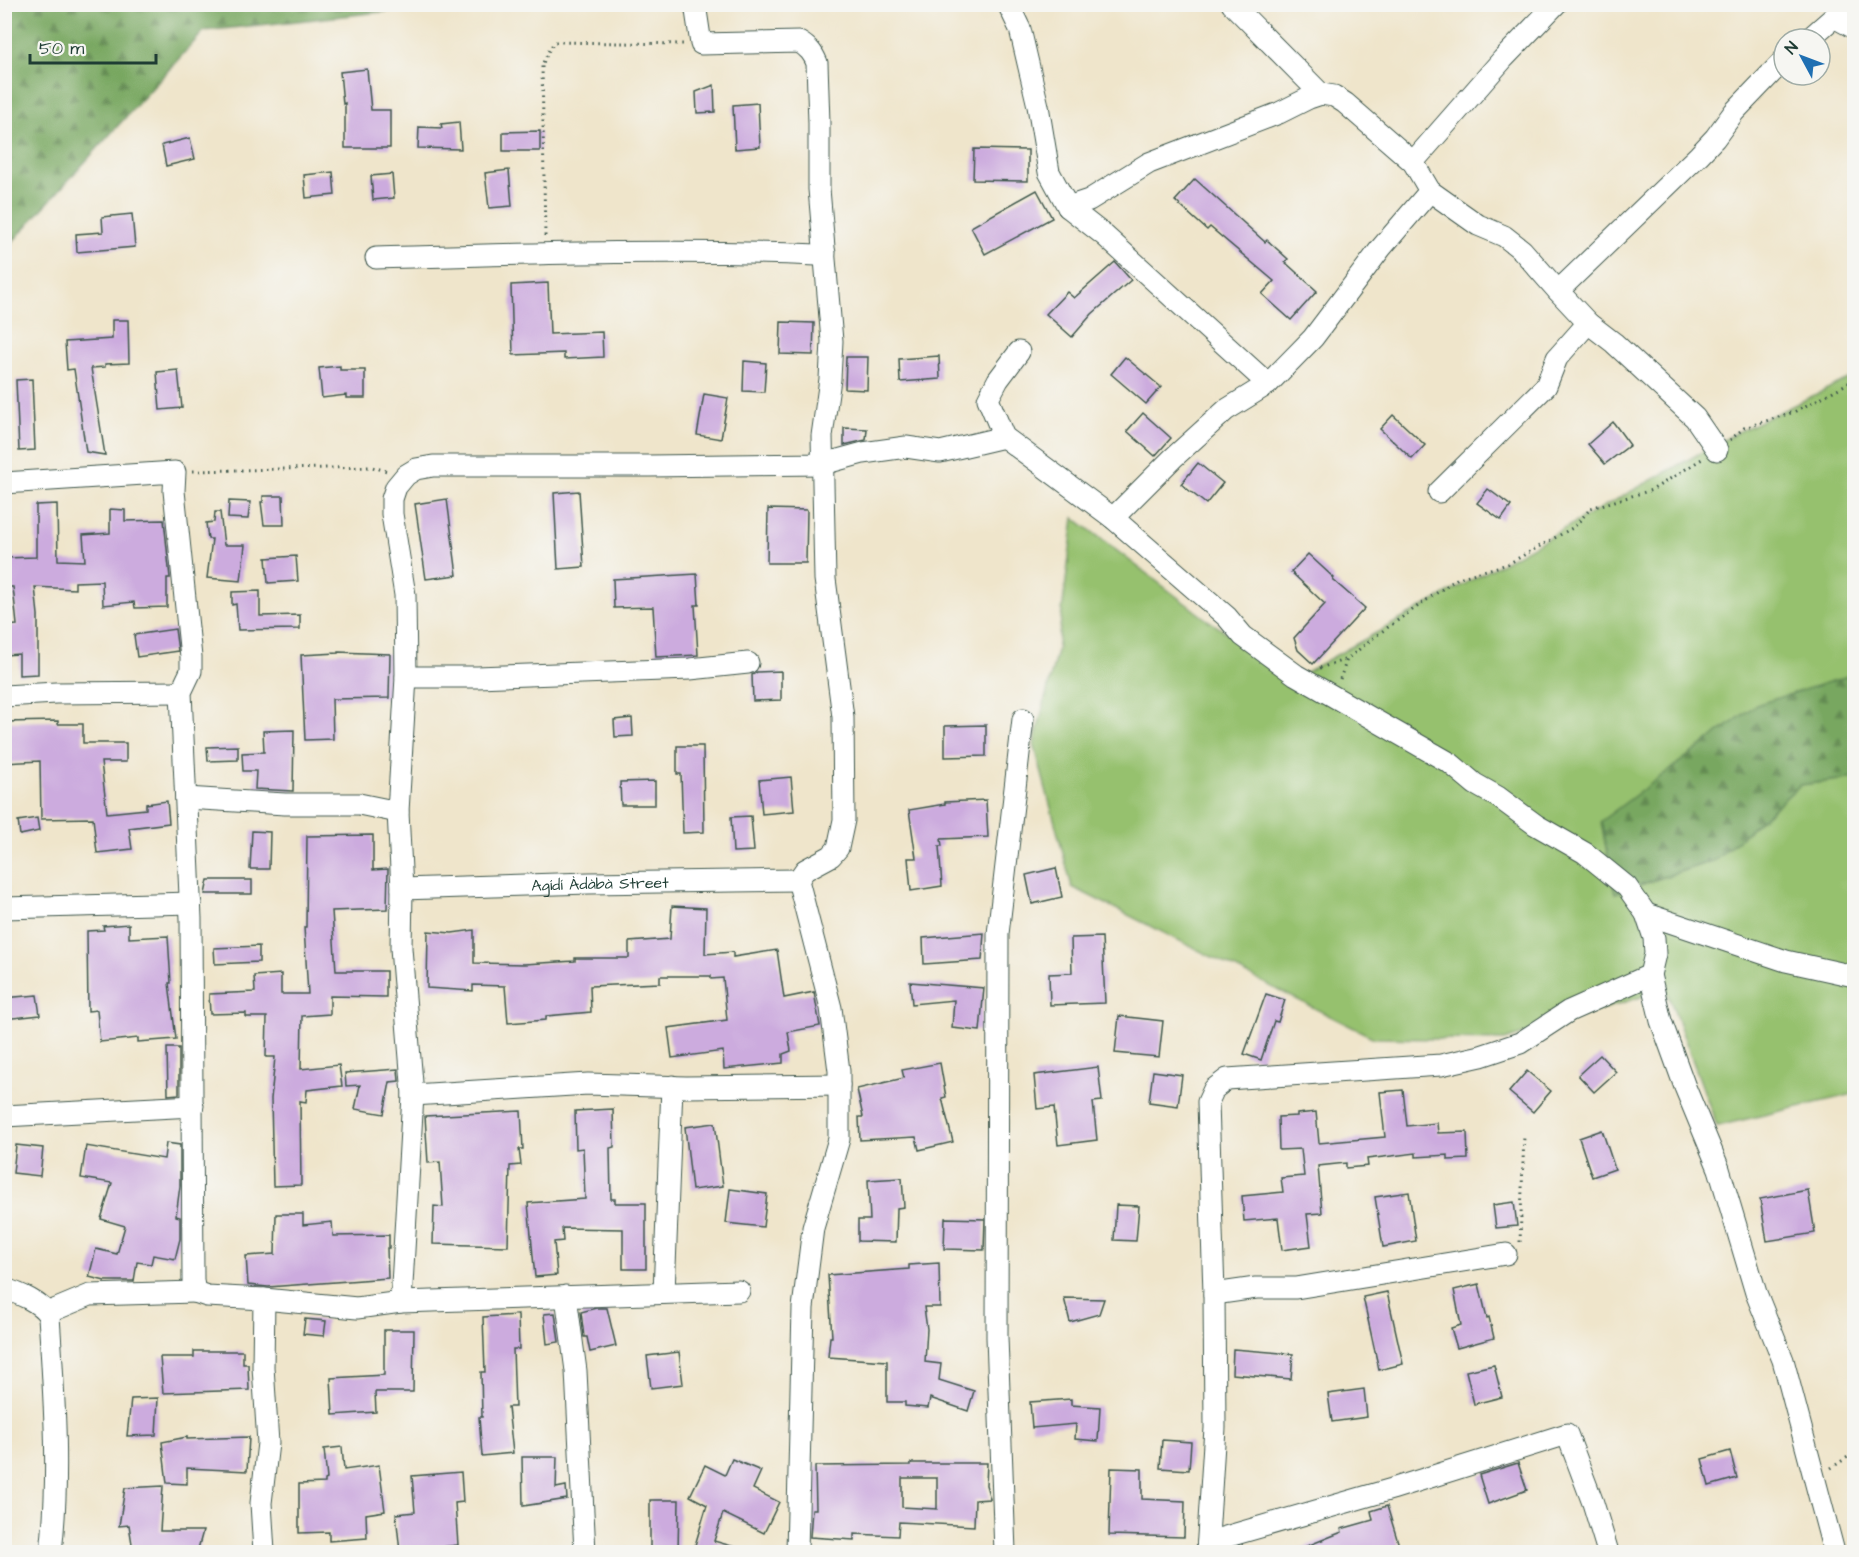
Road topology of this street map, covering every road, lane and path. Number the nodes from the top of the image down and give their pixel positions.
1 (695, 4) edge
2 (1008, 4) edge
3 (1232, 4) edge
4 (1556, 4) edge
5 (1838, 11) edge
6 (1821, 27) edge
7 (1854, 28) edge
8 (701, 44) junction
9 (1772, 72) edge
10 (1321, 94) junction
11 (1413, 162) junction
12 (1430, 191) junction
13 (1068, 207) junction
14 (544, 253) junction
15 (825, 253) junction
16 (376, 258) dead end
17 (1558, 291) junction
18 (1588, 323) junction
19 (1019, 352) dead end
20 (1854, 380) edge
21 (1268, 384) junction
22 (1004, 436) junction
23 (1718, 450) junction
24 (823, 464) junction
25 (381, 470) dead end
26 (175, 472) junction
27 (4, 483) edge
28 (1439, 492) dead end
29 (1113, 518) junction
30 (748, 663) dead end
31 (406, 677) junction
32 (181, 692) junction
33 (4, 696) edge
34 (1341, 699) junction
35 (1023, 719) dead end
36 (186, 798) junction
37 (398, 812) junction
38 (798, 880) junction
39 (402, 888) junction
40 (190, 903) junction
41 (4, 909) edge
42 (1646, 914) junction
43 (1650, 975) junction
44 (1854, 976) edge
45 (838, 1085) junction
46 (672, 1086) junction
47 (413, 1095) junction
48 (193, 1106) junction
49 (4, 1116) edge
50 (1524, 1136) dead end
51 (1506, 1254) joint
52 (4, 1289) edge
53 (739, 1291) dead end
54 (195, 1292) junction
55 (664, 1293) junction
56 (1214, 1294) junction
57 (566, 1296) junction
58 (264, 1299) junction
59 (401, 1302) junction
60 (47, 1313) junction
61 (1854, 1453) edge
62 (1815, 1479) junction
63 (1207, 1547) edge
64 (51, 1552) edge
65 (264, 1552) edge
66 (585, 1552) edge
67 (797, 1552) edge
68 (1005, 1552) edge
69 (1608, 1552) edge
70 (1834, 1552) edge

1 - 8 street
2 - 13 street
3 - 10 street
4 - 11 street
5 - 6 street
5 - 7 street
8 - 14 path
8 - 15 street
9 - 17 street
10 - 11 street
10 - 13 street
11 - 12 street
12 - 17 street
12 - 21 street
13 - 21 street
14 - 15 street
14 - 16 street
15 - 24 street
17 - 18 street
18 - 23 street
18 - 28 street
19 - 22 street
20 - 23 path
21 - 29 street
22 - 24 street
22 - 29 street
23 - 34 path
24 - 31 street
24 - 38 street
25 - 26 path
26 - 27 street
26 - 32 street
29 - 34 street
30 - 31 street
31 - 37 street
32 - 33 street
32 - 36 street
34 - 42 street
35 - 68 street
36 - 37 street
36 - 40 street
37 - 39 street
38 - 39 street, Agídí Àdàbà Street
38 - 45 street
39 - 47 street
40 - 41 street
40 - 48 street
42 - 43 street
42 - 44 street
43 - 56 street
43 - 62 street
45 - 46 street
45 - 67 street
46 - 47 street
46 - 55 street
47 - 59 street
48 - 49 street
48 - 54 street
50 - 51 path
51 - 56 street
52 - 60 street
53 - 55 street
54 - 58 street
54 - 60 street
55 - 57 street
56 - 63 street
57 - 59 street
57 - 66 street
58 - 59 street
58 - 65 street
60 - 64 street
61 - 62 path
62 - 70 street
63 - 69 street

